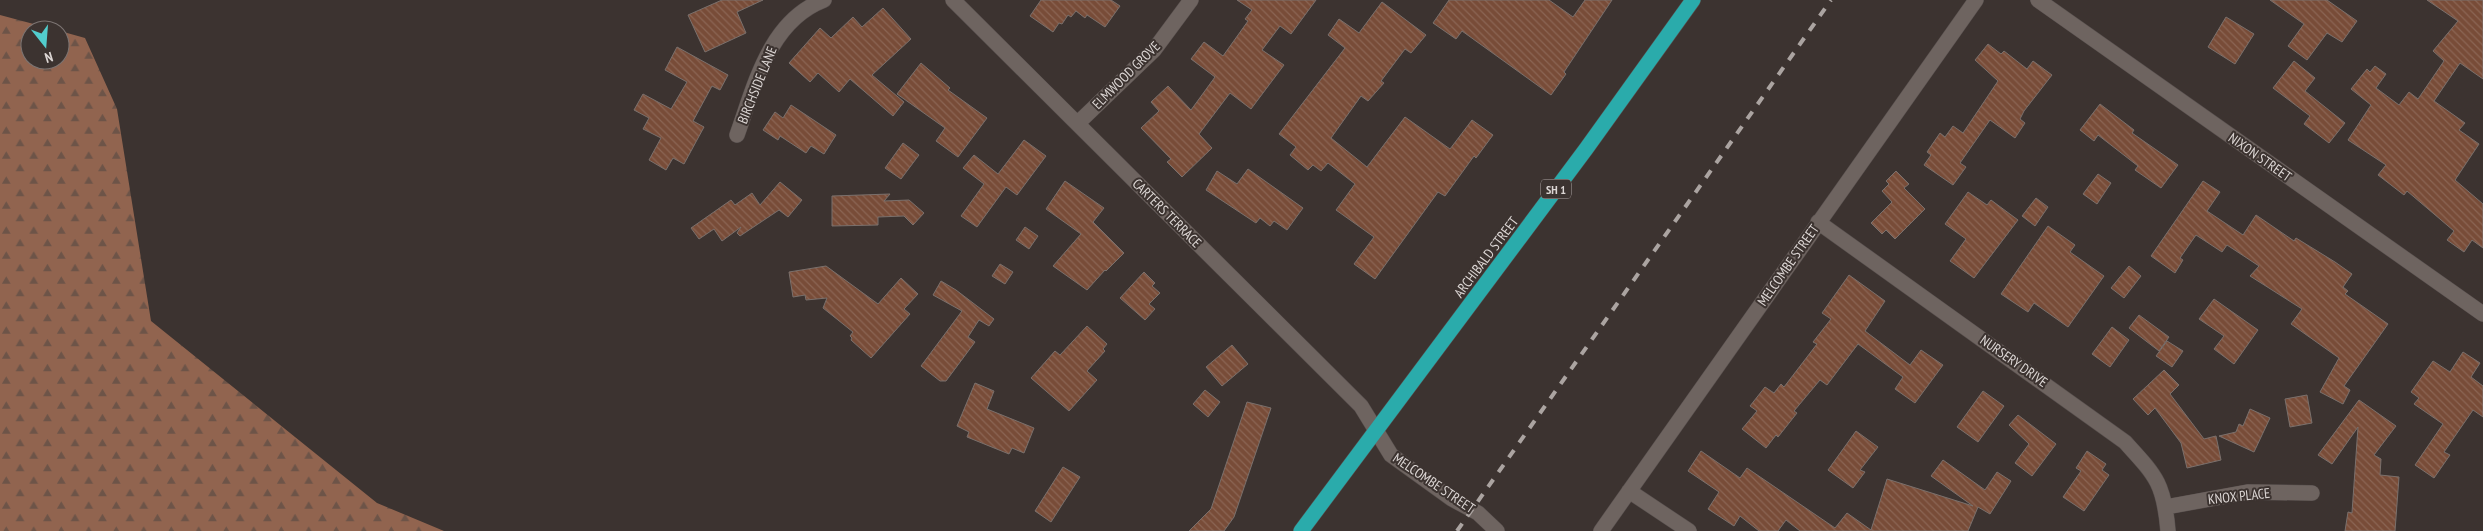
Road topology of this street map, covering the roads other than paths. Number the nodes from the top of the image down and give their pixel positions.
1 (824, 0) edge
2 (952, 0) edge
3 (1191, 0) edge
4 (1694, 0) edge
5 (1976, 0) edge
6 (2038, 0) edge
7 (1078, 123) junction
8 (737, 135) dead end
9 (1818, 222) junction
10 (2483, 314) edge
11 (1376, 431) junction
12 (1629, 491) junction
13 (2312, 493) dead end
14 (2166, 507) junction
15 (1301, 531) edge
16 (1497, 531) edge
17 (1601, 531) edge
18 (1688, 531) edge
19 (2168, 531) edge

1 - 8 street, BIRCHSIDE LANE
2 - 7 street, CARTERS TERRACE
3 - 7 street, ELMWOOD GROVE
4 - 11 highway, ARCHIBALD STREET / SH 1
5 - 9 street, MELCOMBE STREET
6 - 10 street, NIXON STREET
7 - 11 street, CARTERS TERRACE
9 - 12 street, MELCOMBE STREET
9 - 14 street, NURSERY DRIVE
11 - 15 highway, ARCHIBALD STREET / SH 1
11 - 16 street, MELCOMBE STREET
12 - 17 street, MELCOMBE STREET
12 - 18 street
13 - 14 street, KNOX PLACE
14 - 19 street, NURSERY DRIVE

